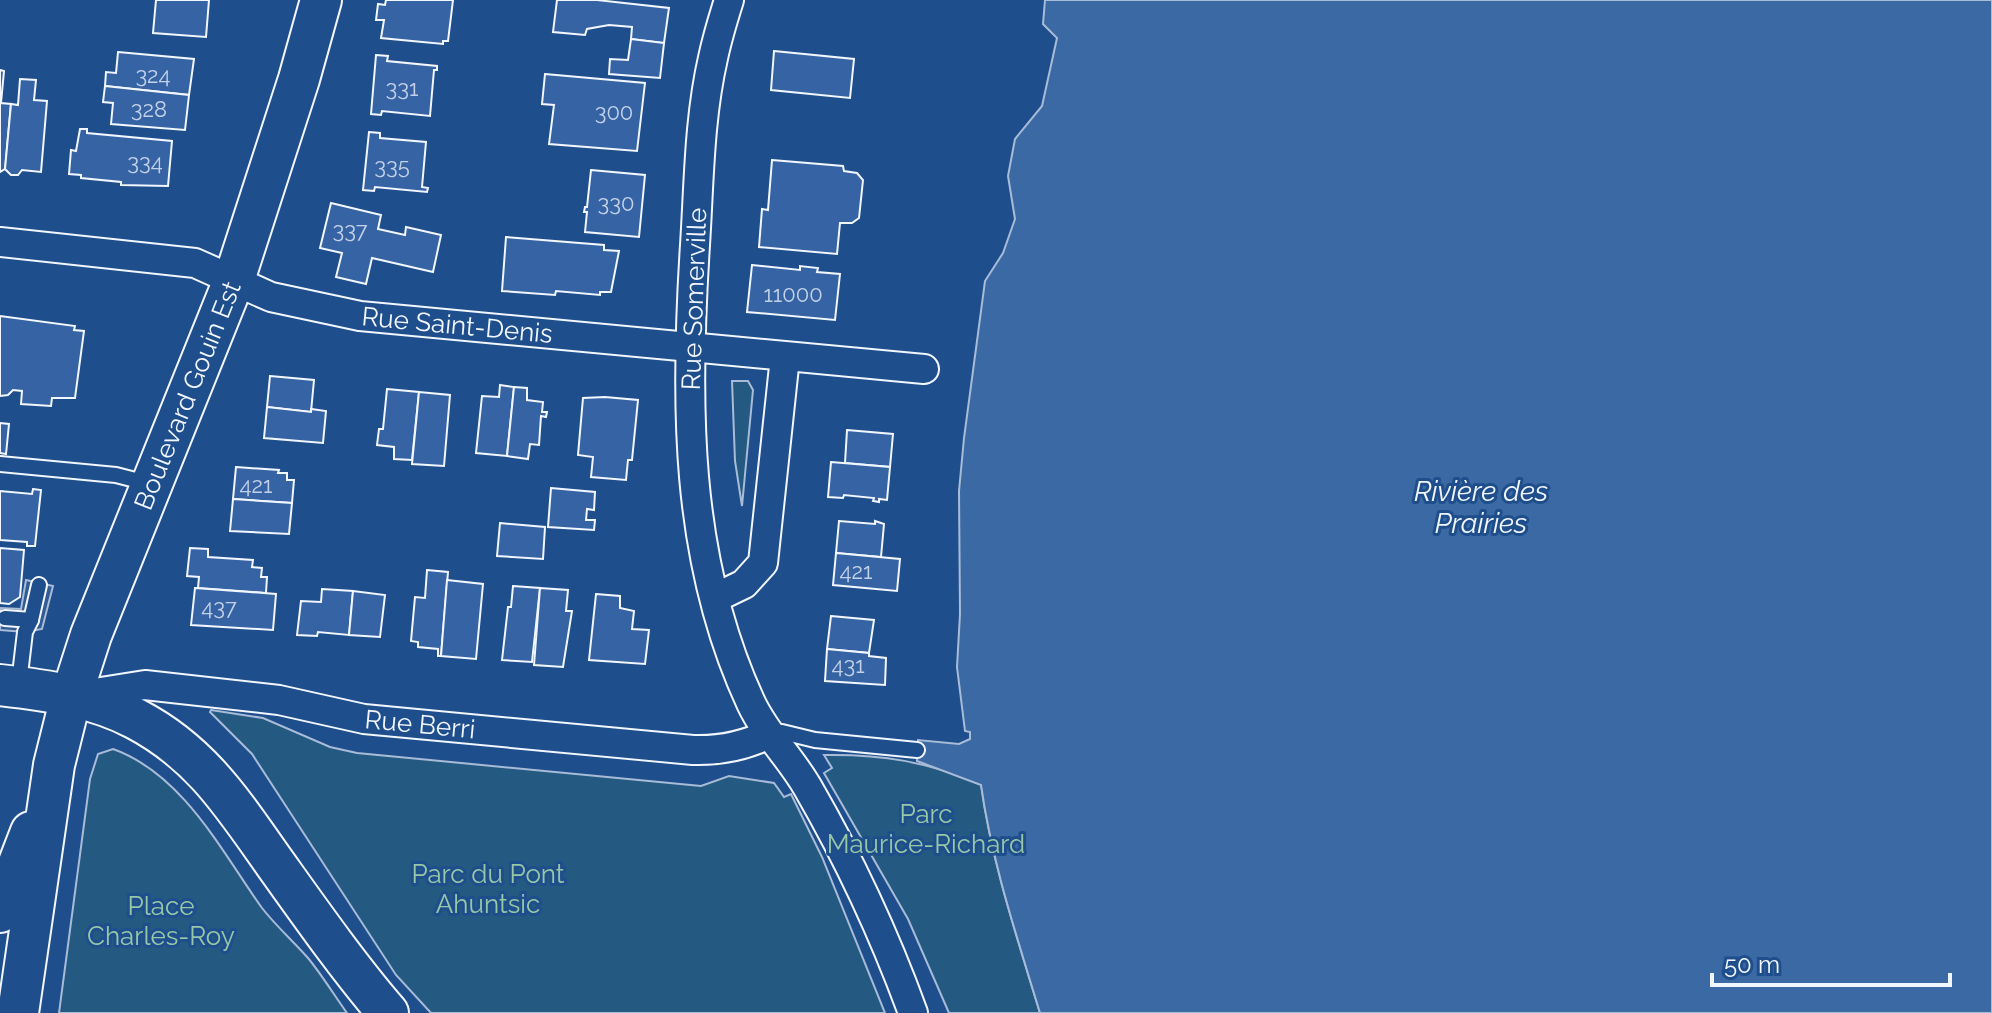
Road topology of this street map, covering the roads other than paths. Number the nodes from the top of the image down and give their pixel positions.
1 (321, 0) edge
2 (729, 0) edge
3 (0, 242) edge
4 (234, 280) junction
5 (689, 348) junction
6 (785, 357) junction
7 (924, 369) dead end
8 (0, 464) edge
9 (151, 484) junction
10 (39, 585) dead end
11 (715, 598) junction
12 (5, 618) dead end
13 (31, 620) junction
14 (9, 686) edge
15 (71, 697) junction
16 (769, 734) junction
17 (917, 750) dead end
18 (12, 892) edge
19 (18, 1013) edge
20 (388, 1013) edge
21 (913, 1013) edge

1 - 4 street, Boulevard Gouin Est
2 - 5 street, Rue Somerville
3 - 4 street, Rue Saint-Denis
4 - 5 street, Rue Saint-Denis
4 - 9 street, Boulevard Gouin Est
5 - 6 street, Rue Saint-Denis
5 - 11 street, Rue Somerville
6 - 7 street, Rue Saint-Denis
6 - 11 street
8 - 9 lane
9 - 15 street, Boulevard Gouin Est
10 - 13 lane
11 - 16 street, Rue Somerville
12 - 13 lane
13 - 14 lane
14 - 15 street, Rue Berri
15 - 16 street, Rue Berri
15 - 18 street, Boulevard Gouin Est
15 - 20 street, Rue Berri
16 - 17 lane
16 - 21 street, Rue Somerville
18 - 19 street, Boulevard Gouin Est

